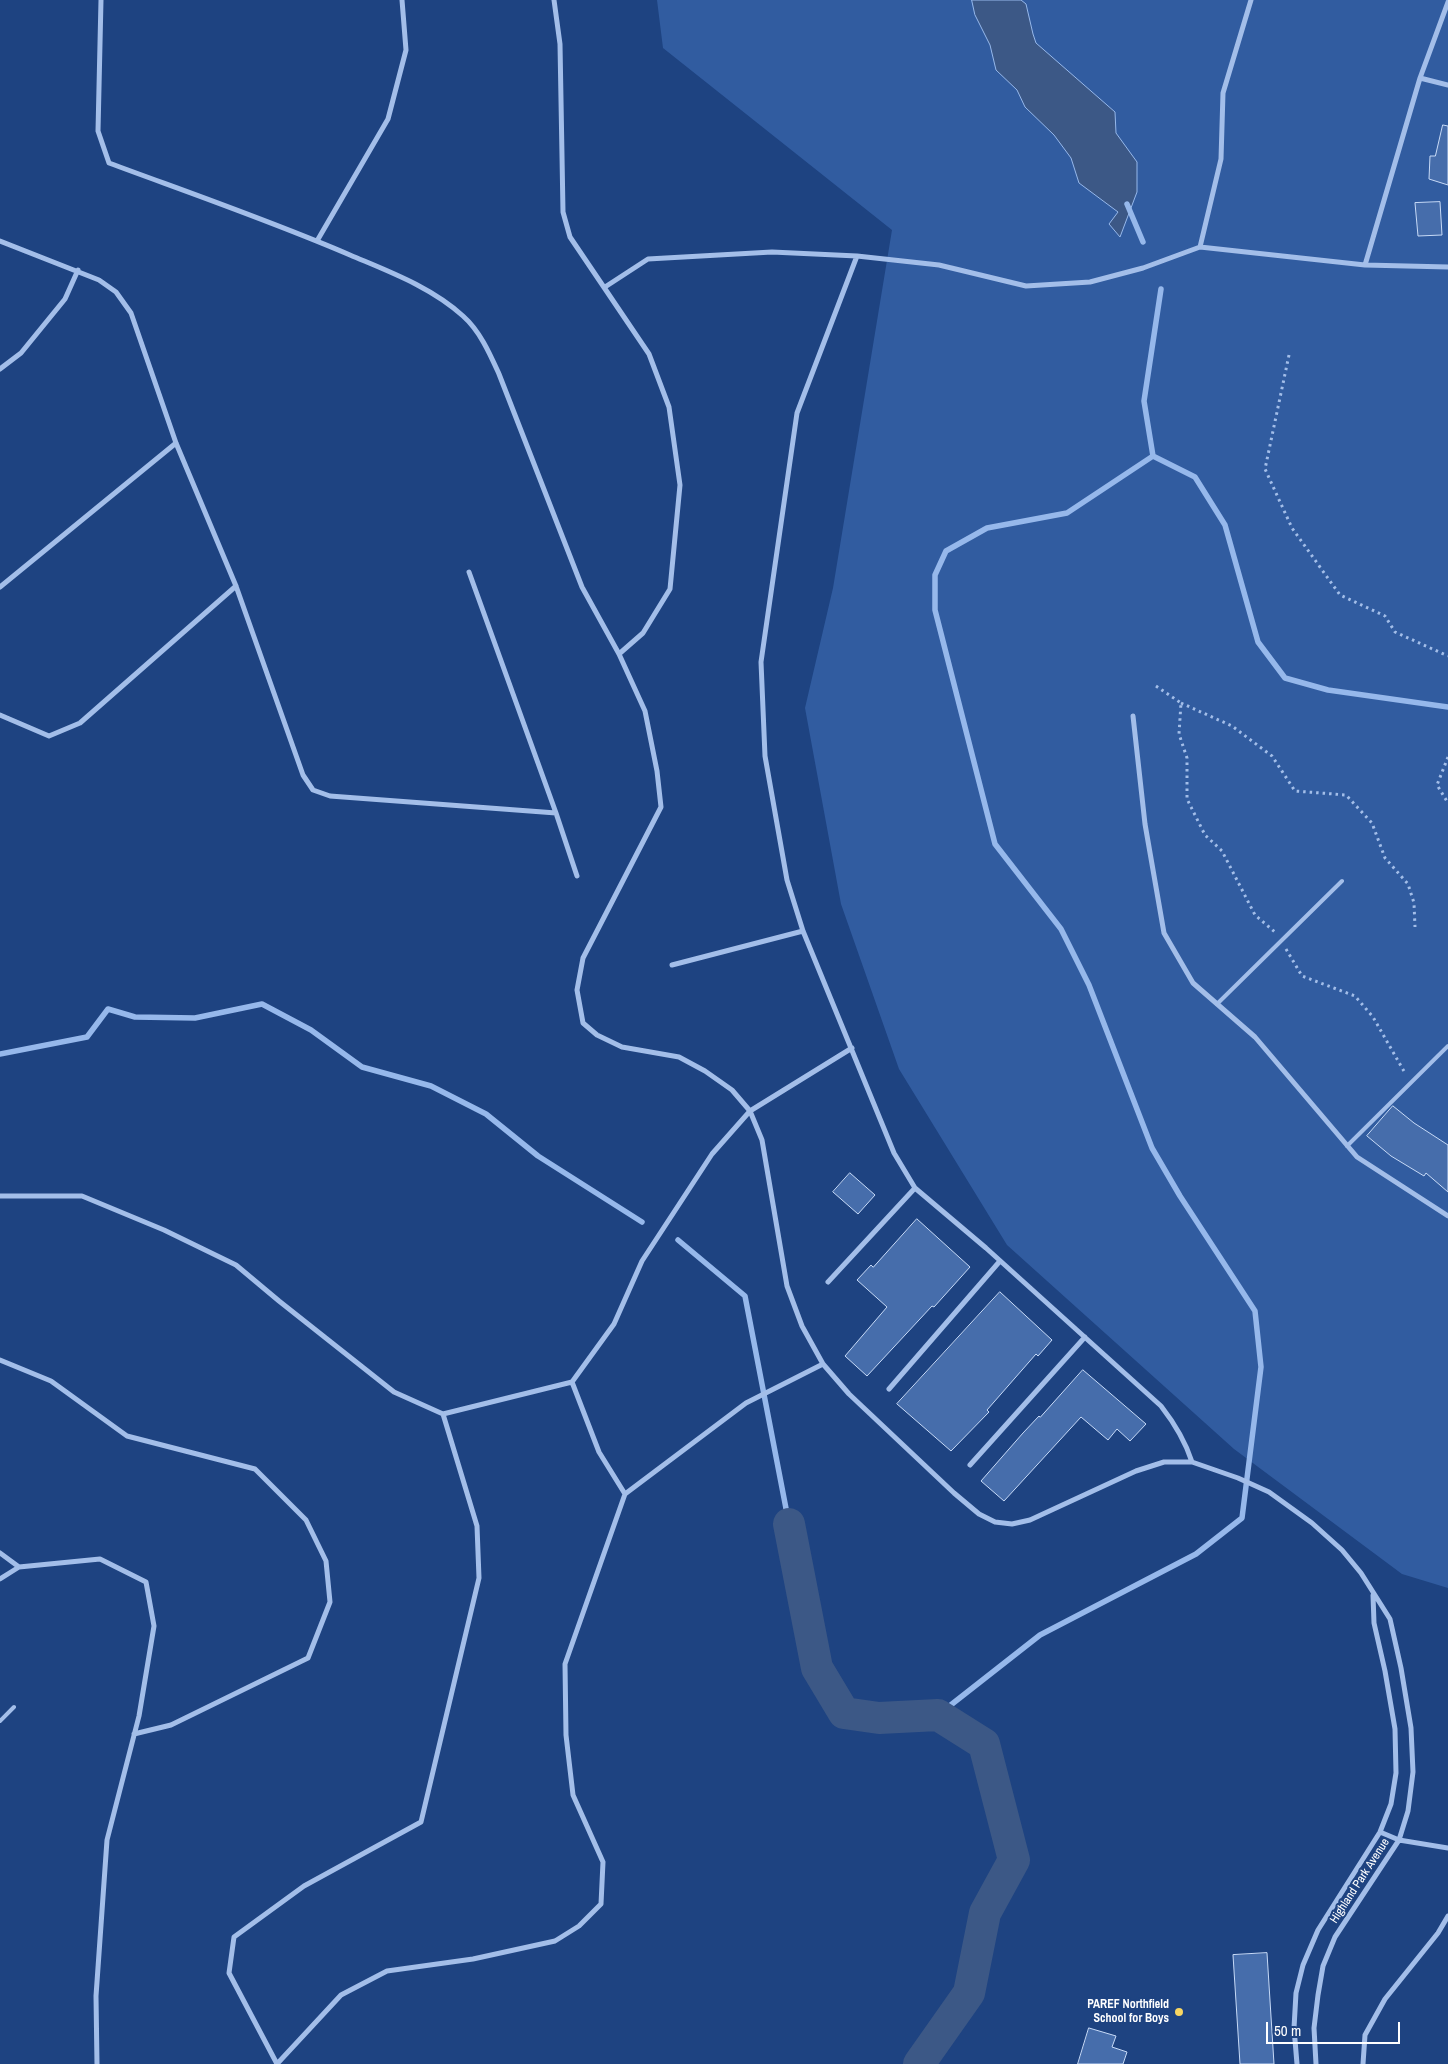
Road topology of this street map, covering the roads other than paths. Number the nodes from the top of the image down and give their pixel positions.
1 (100, 0) edge
2 (402, 0) edge
3 (554, 0) edge
4 (1251, 0) edge
5 (1448, 2) edge
6 (1420, 78) junction
7 (1448, 85) edge
8 (0, 240) edge
9 (317, 241) junction
10 (1200, 248) junction
11 (856, 256) junction
12 (1365, 266) junction
13 (1448, 267) edge
14 (78, 270) junction
15 (605, 287) junction
16 (0, 370) edge
17 (176, 443) junction
18 (469, 572) dead end
19 (236, 586) junction
20 (0, 587) edge
21 (618, 654) junction
22 (0, 715) edge
23 (1134, 716) dead end
24 (556, 813) junction
25 (577, 876) dead end
26 (1342, 881) dead end
27 (803, 931) junction
28 (672, 964) dead end
29 (1217, 1004) junction
30 (1448, 1046) edge
31 (852, 1048) junction
32 (750, 1111) junction
33 (1347, 1146) junction
34 (915, 1188) junction
35 (0, 1196) edge
36 (1448, 1216) edge
37 (1000, 1261) junction
38 (828, 1282) dead end
39 (1085, 1337) junction
40 (0, 1360) edge
41 (823, 1364) junction
42 (572, 1382) junction
43 (889, 1389) dead end
44 (443, 1414) junction
45 (1192, 1462) junction
46 (970, 1465) dead end
47 (625, 1494) junction
48 (0, 1554) edge
49 (19, 1567) junction
50 (0, 1579) edge
51 (1373, 1595) junction
52 (14, 1707) dead end
53 (0, 1722) edge
54 (134, 1734) junction
55 (1380, 1832) junction
56 (1398, 1840) junction
57 (1448, 1848) edge
58 (1448, 1916) edge
59 (97, 2064) edge
60 (277, 2064) edge
61 (1297, 2064) edge
62 (1316, 2064) edge
63 (1363, 2064) edge

1 - 9 street, Highland Park Avenue
2 - 9 street
3 - 15 street
4 - 10 street
5 - 6 street
6 - 7 street
6 - 12 street
8 - 14 street
9 - 21 street, Highland Park Avenue
10 - 11 street
10 - 12 street
11 - 15 street
11 - 27 street
12 - 13 street
14 - 16 street
14 - 17 street
15 - 21 street
17 - 19 street
17 - 20 street
18 - 24 street
19 - 22 street
19 - 24 street
21 - 32 street, Highland Park Avenue
23 - 29 street
24 - 25 street
26 - 29 lane
27 - 28 street
27 - 31 street
29 - 33 street
30 - 33 lane
31 - 32 street
31 - 34 street
32 - 41 street, Highland Park Avenue
32 - 42 street
33 - 36 street
34 - 37 street
34 - 38 street
35 - 44 street
37 - 39 street
37 - 43 street
39 - 45 street
39 - 46 street
40 - 54 street
41 - 45 street, Highland Park Avenue
41 - 47 street
42 - 44 street
42 - 47 street
44 - 60 street
45 - 51 street, Highland Park Avenue
47 - 60 street
48 - 49 street
49 - 50 street
49 - 54 street
51 - 55 street, Highland Park Avenue
51 - 56 street, Highland Park Avenue
52 - 53 lane
54 - 59 street
55 - 56 street
55 - 61 street, Highland Park Avenue
56 - 57 street
56 - 62 street, Highland Park Avenue
58 - 63 street

